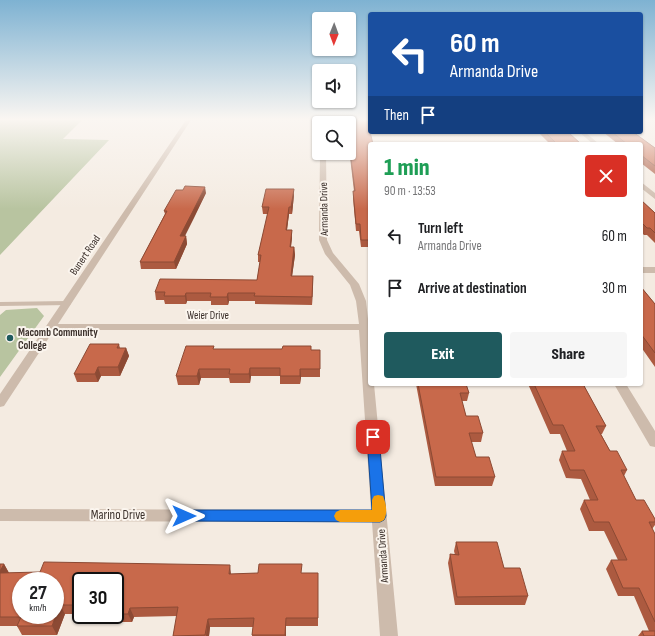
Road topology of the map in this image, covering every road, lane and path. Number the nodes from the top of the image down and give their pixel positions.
1 (169, 150) edge
2 (323, 160) edge
3 (643, 186) edge
4 (655, 197) edge
5 (643, 270) edge
6 (655, 270) edge
7 (67, 303) junction
8 (0, 304) edge
9 (51, 327) junction
10 (364, 327) junction
11 (368, 374) edge
12 (369, 386) edge
13 (621, 386) edge
14 (0, 403) edge
15 (655, 442) edge
16 (0, 515) edge
17 (380, 516) junction
18 (389, 636) edge

1 - 7 street, Bunert Road
2 - 10 street, Armanda Drive
3 - 4 street
5 - 6 street
7 - 8 lane
7 - 9 street, Bunert Road
9 - 10 street, Weier Drive
9 - 14 street, Bunert Road
10 - 11 street, Armanda Drive
12 - 17 street, Armanda Drive
13 - 15 street
16 - 17 street, Marino Drive
17 - 18 street, Armanda Drive

